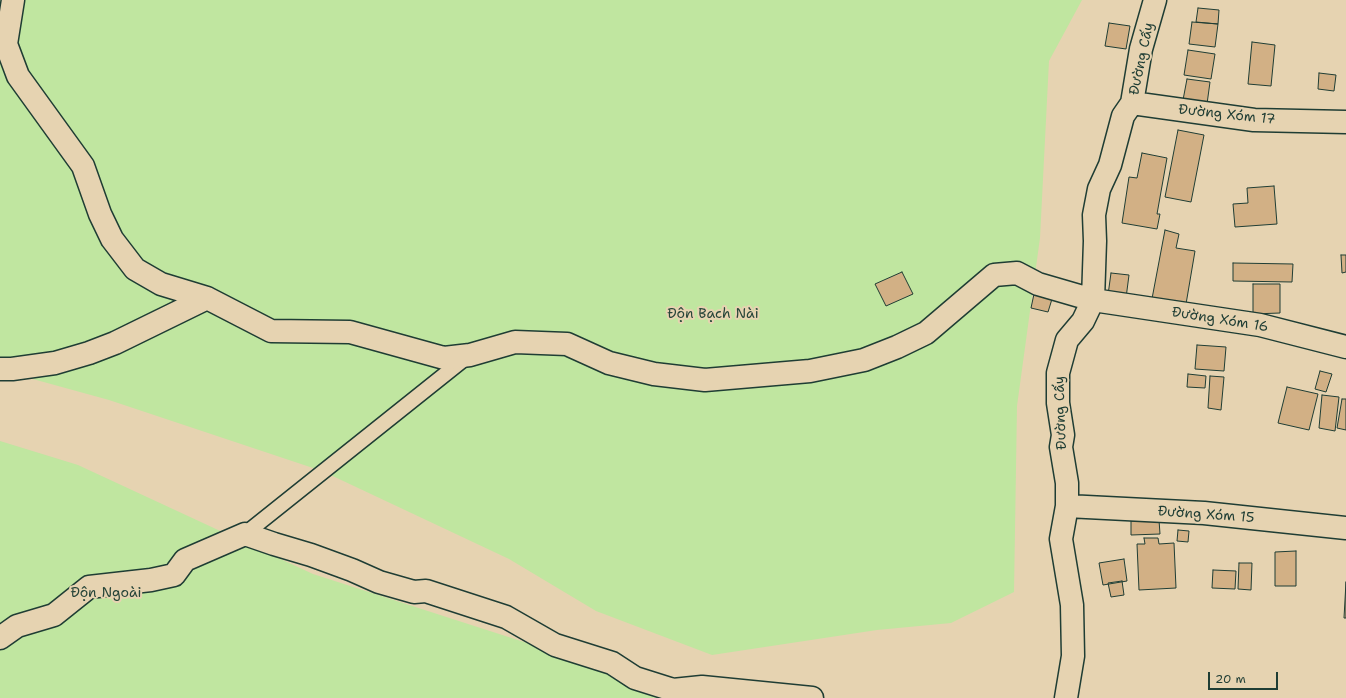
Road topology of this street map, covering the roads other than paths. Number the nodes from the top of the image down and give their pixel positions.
1 (13, 0) edge
2 (1155, 0) edge
3 (1132, 103) junction
4 (1346, 122) edge
5 (207, 298) junction
6 (1093, 300) junction
7 (1346, 347) edge
8 (470, 355) junction
9 (0, 369) edge
10 (1067, 506) junction
11 (1346, 528) edge
12 (244, 534) junction
13 (0, 638) edge
14 (812, 698) edge
15 (1066, 698) edge

1 - 5 street, Đường Xóm 16
2 - 3 street, Đường Cấy
3 - 4 street, Đường Xóm 17
3 - 6 street, Đường Cấy
5 - 8 street, Đường Xóm 16
5 - 9 street
6 - 7 street, Đường Xóm 16
6 - 8 street, Đường Xóm 16
6 - 10 street, Đường Cấy
8 - 12 lane
10 - 11 street, Đường Xóm 15
10 - 15 street, Đường Cấy
12 - 13 street
12 - 14 street

